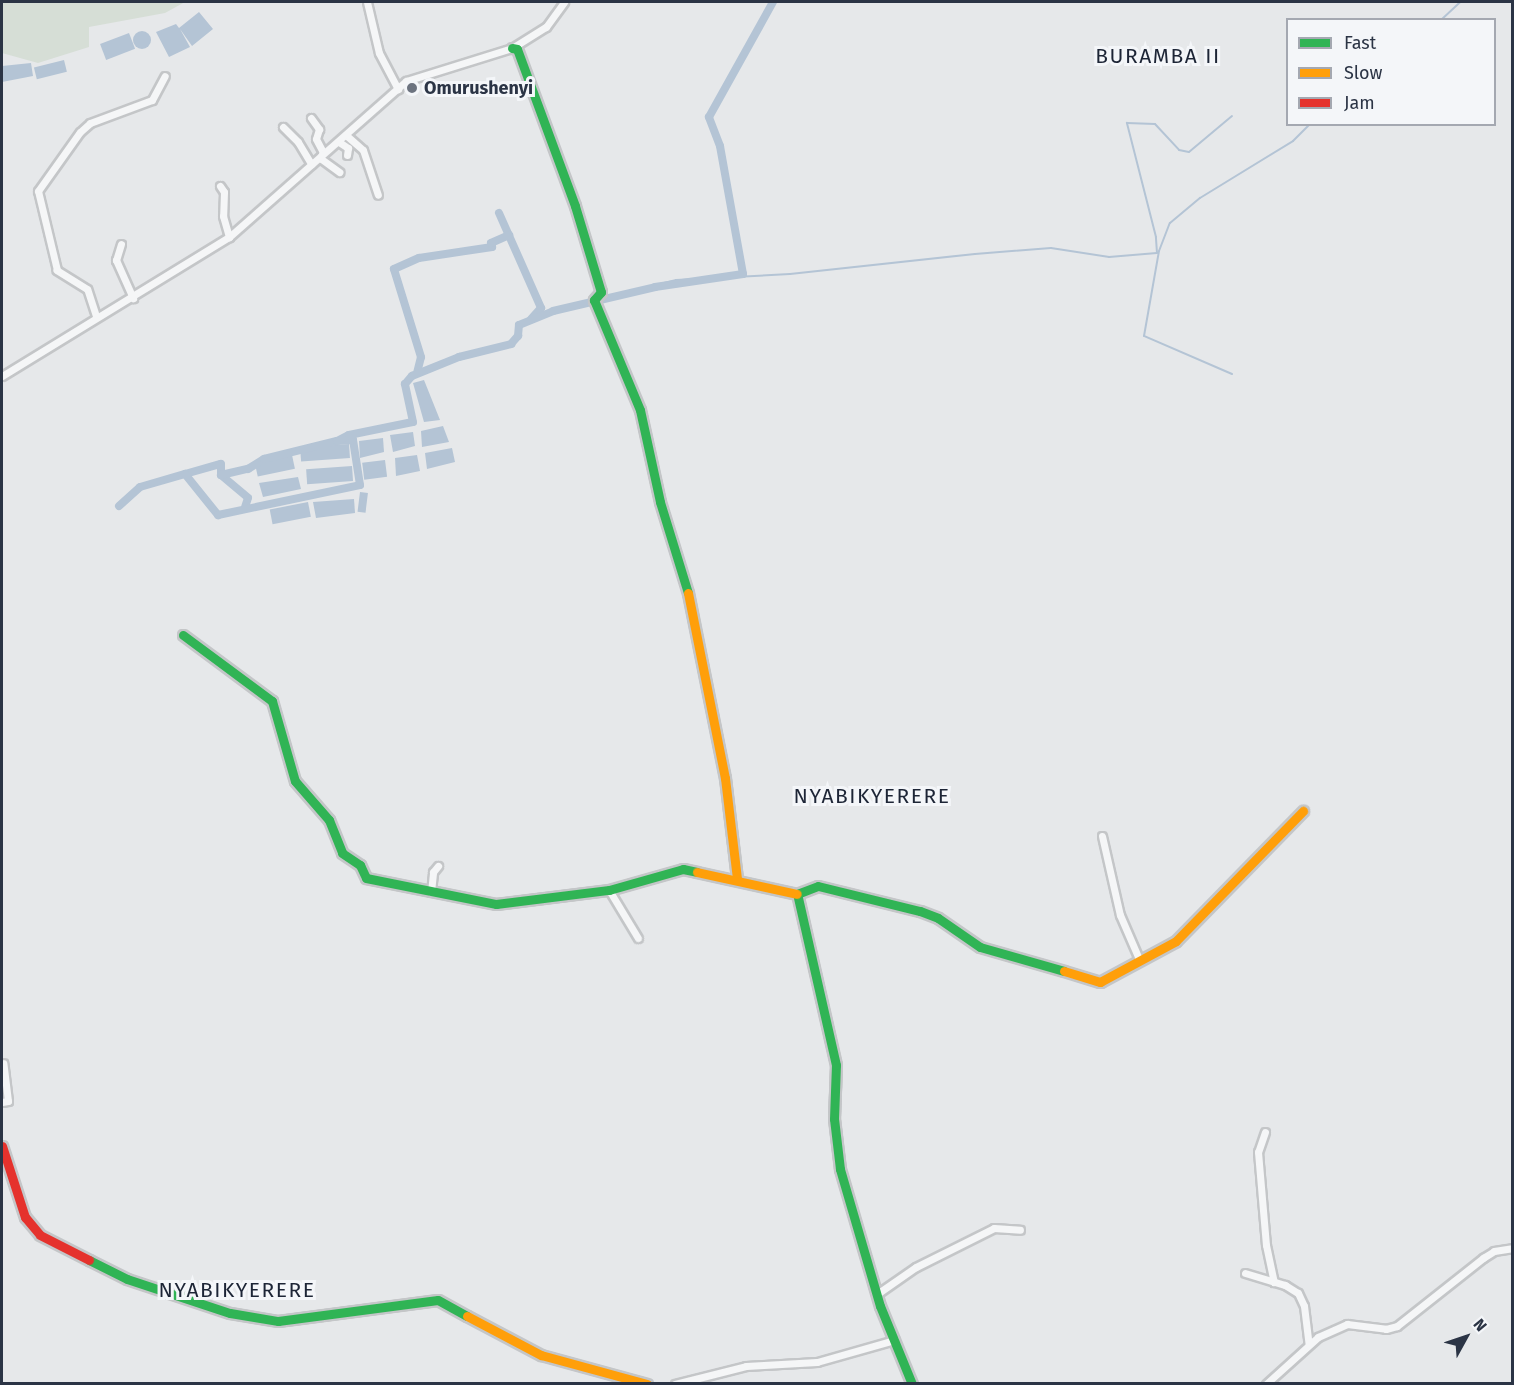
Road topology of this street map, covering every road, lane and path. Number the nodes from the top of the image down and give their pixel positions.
1 (367, 2) edge
2 (564, 2) edge
3 (512, 48) junction
4 (165, 76) dead end
5 (398, 89) junction
6 (310, 118) dead end
7 (283, 127) dead end
8 (347, 136) junction
9 (339, 142) junction
10 (347, 155) dead end
11 (320, 158) junction
12 (311, 164) junction
13 (339, 172) dead end
14 (220, 186) dead end
15 (378, 195) dead end
16 (229, 237) junction
17 (121, 244) dead end
18 (133, 298) junction
19 (96, 316) junction
20 (2, 376) edge
21 (183, 635) dead end
22 (1303, 811) dead end
23 (1102, 836) dead end
24 (438, 866) dead end
25 (737, 879) junction
26 (609, 890) junction
27 (431, 892) junction
28 (797, 894) junction
29 (638, 938) dead end
30 (1139, 959) junction
31 (3, 1063) dead end
32 (2, 1102) edge
33 (1265, 1132) dead end
34 (2, 1146) edge
35 (1020, 1230) dead end
36 (1512, 1248) edge
37 (1245, 1273) dead end
38 (1274, 1282) junction
39 (877, 1294) junction
40 (895, 1340) junction
41 (1309, 1344) junction
42 (647, 1383) edge
43 (675, 1383) edge
44 (912, 1383) edge
45 (1266, 1383) edge

1 - 5 street
2 - 3 street
3 - 5 street
3 - 25 street
4 - 19 street
5 - 8 street
6 - 11 street
7 - 12 street
8 - 9 street
8 - 15 street
9 - 10 street
9 - 11 street
11 - 12 street
11 - 13 street
12 - 16 street
14 - 16 street
16 - 18 street
17 - 18 street
18 - 19 street
19 - 20 street
21 - 27 street
22 - 30 street
23 - 30 street
24 - 27 street
25 - 26 street
25 - 28 street
26 - 27 street
26 - 29 street
28 - 30 street
28 - 39 street
31 - 32 street
33 - 38 street
34 - 42 street
35 - 39 street
36 - 41 street
37 - 38 street
38 - 41 street
39 - 40 street
40 - 43 street
40 - 44 street
41 - 45 street

